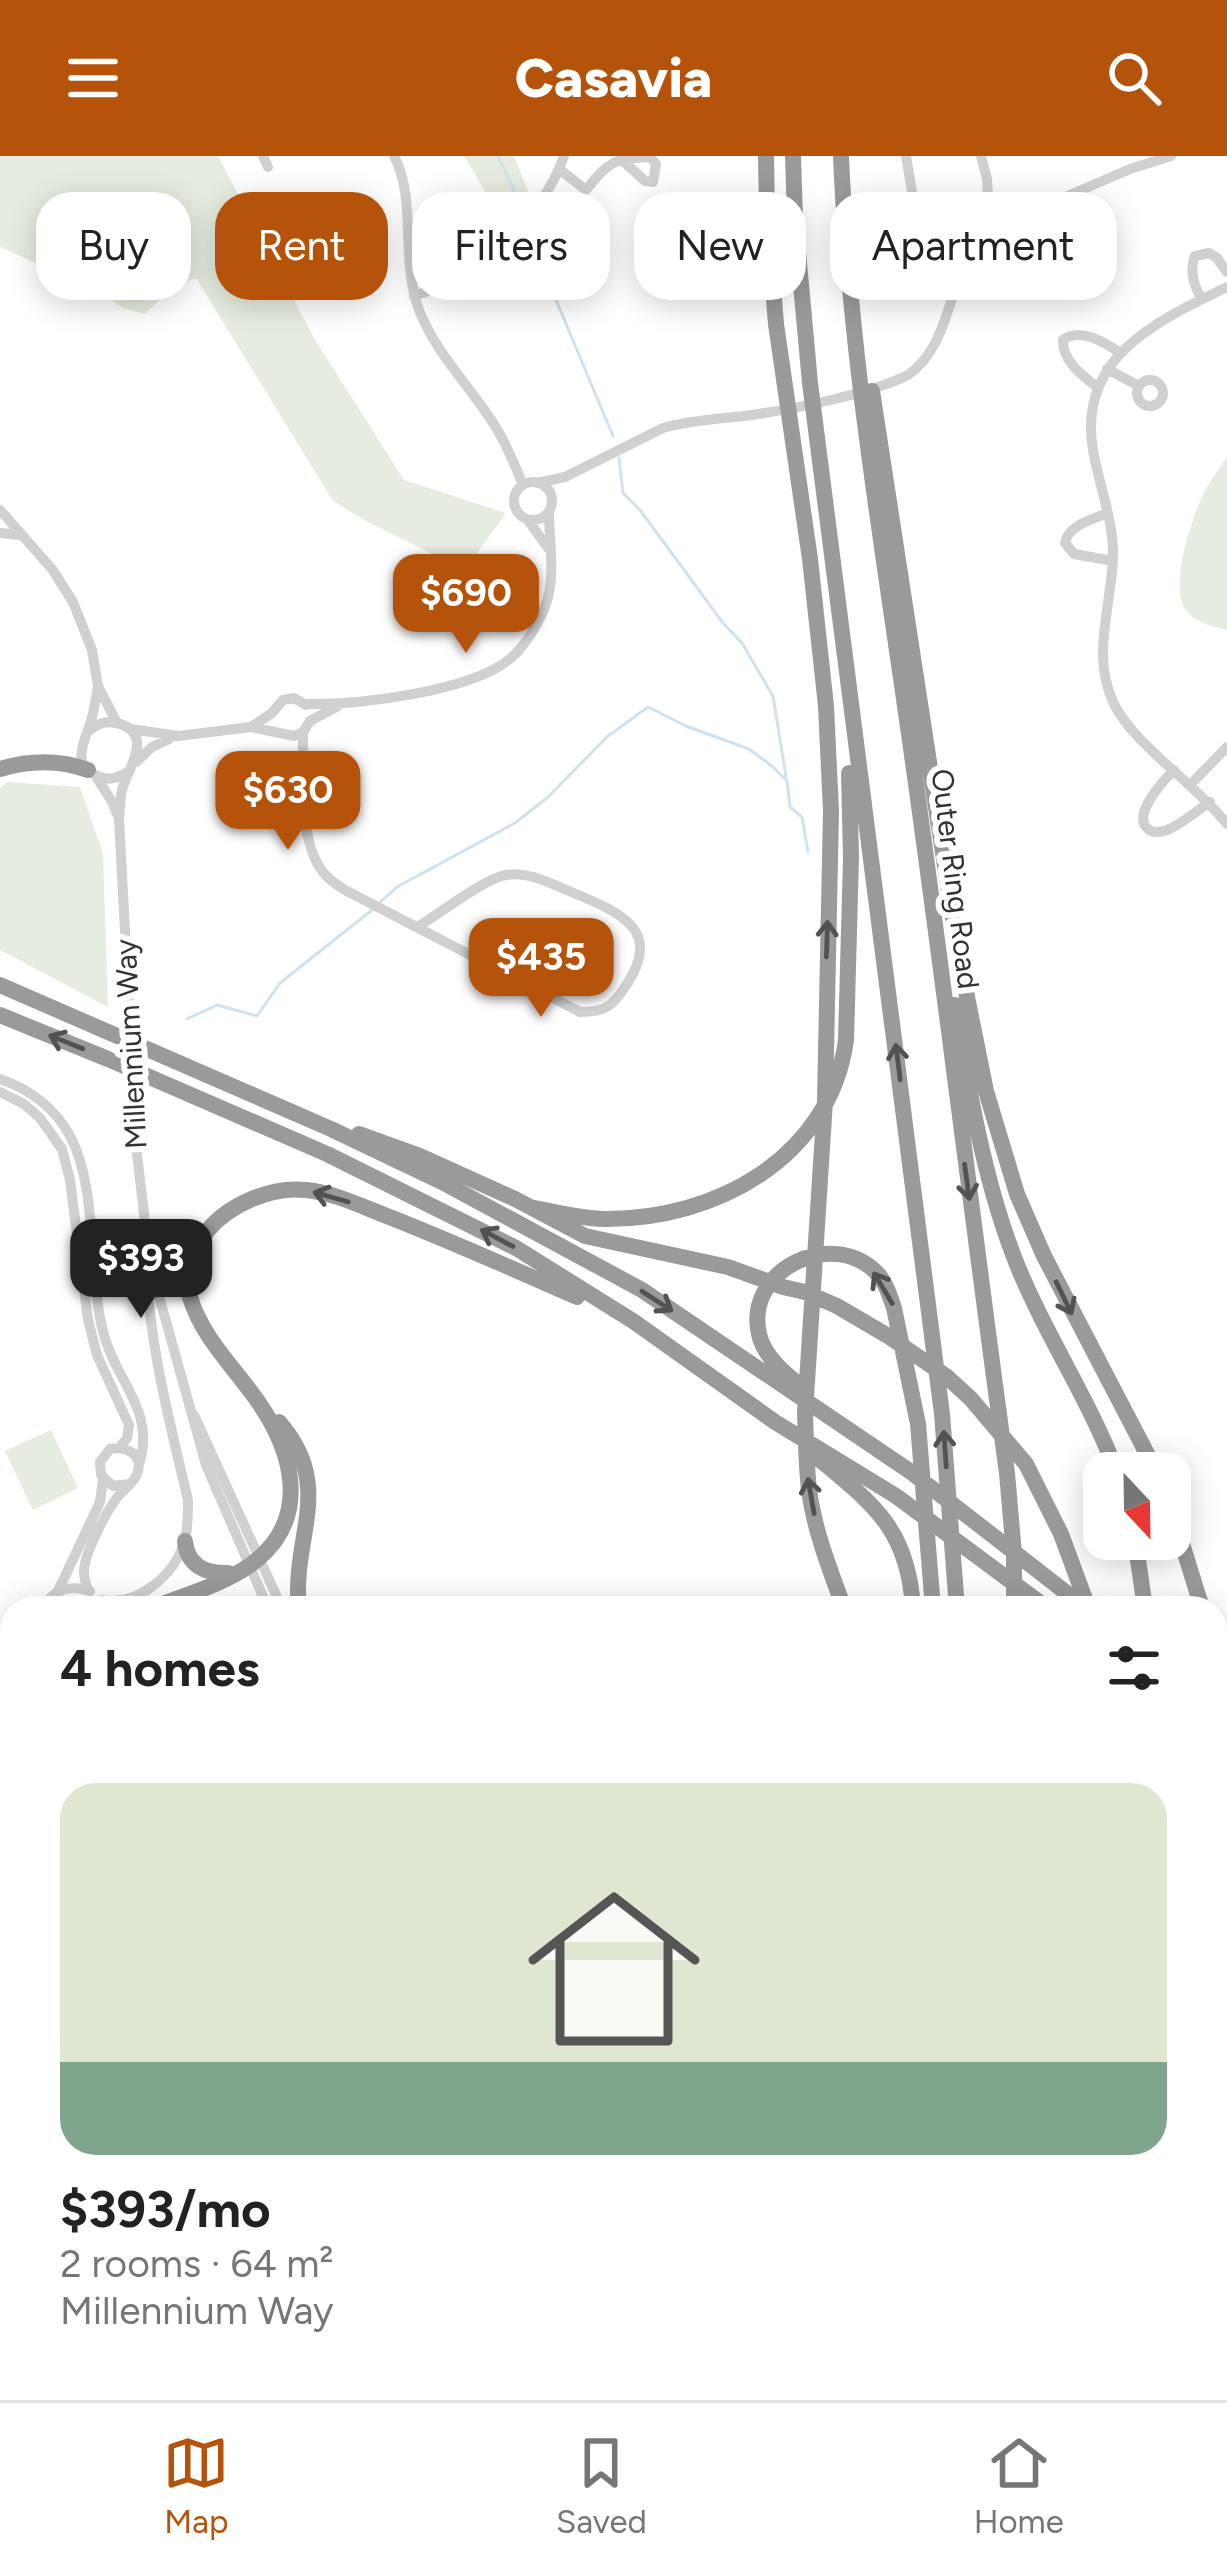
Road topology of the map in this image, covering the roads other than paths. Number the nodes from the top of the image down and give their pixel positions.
1 (394, 156) edge
2 (564, 156) edge
3 (766, 156) edge
4 (794, 156) edge
5 (842, 156) edge
6 (906, 156) edge
7 (981, 156) edge
8 (1151, 156) edge
9 (1171, 156) edge
10 (623, 161) dead end
11 (559, 169) junction
12 (1130, 170) junction
13 (546, 192) edge
14 (912, 192) edge
15 (987, 192) edge
16 (1077, 192) edge
17 (1227, 272) edge
18 (412, 285) edge
19 (1227, 287) edge
20 (1202, 299) junction
21 (416, 300) edge
22 (951, 300) edge
23 (1120, 353) junction
24 (1107, 369) junction
25 (799, 384) junction
26 (1139, 386) dead end
27 (1098, 388) junction
28 (869, 411) junction
29 (805, 433) junction
30 (866, 442) junction
31 (565, 477) junction
32 (537, 483) junction
33 (523, 485) junction
34 (551, 506) junction
35 (0, 510) edge
36 (1107, 513) junction
37 (526, 519) junction
38 (0, 532) edge
39 (20, 535) junction
40 (548, 548) junction
41 (1113, 561) junction
42 (98, 686) junction
43 (304, 704) junction
44 (341, 704) junction
45 (272, 713) junction
46 (121, 724) junction
47 (307, 726) junction
48 (251, 727) junction
49 (88, 731) junction
50 (283, 734) junction
51 (178, 736) junction
52 (1227, 747) edge
53 (303, 766) junction
54 (133, 767) junction
55 (0, 769) edge
56 (1174, 770) junction
57 (91, 772) junction
58 (1190, 785) junction
59 (1210, 802) junction
60 (119, 820) junction
61 (1227, 824) edge
62 (417, 927) junction
63 (0, 981) edge
64 (0, 1015) edge
65 (0, 1079) edge
66 (0, 1092) edge
67 (331, 1129) junction
68 (530, 1207) junction
69 (145, 1222) junction
70 (633, 1321) junction
71 (260, 1405) junction
72 (775, 1422) junction
73 (120, 1447) junction
74 (1110, 1452) edge
75 (1146, 1452) edge
76 (139, 1464) junction
77 (911, 1472) junction
78 (103, 1479) junction
79 (129, 1484) junction
80 (184, 1541) junction
81 (1139, 1560) edge
82 (1187, 1560) edge
83 (241, 1570) junction
84 (88, 1590) junction
85 (58, 1592) junction
86 (54, 1596) edge
87 (95, 1596) edge
88 (132, 1596) edge
89 (179, 1596) edge
90 (267, 1596) edge
91 (299, 1596) edge
92 (839, 1596) edge
93 (911, 1596) edge
94 (932, 1596) edge
95 (956, 1596) edge
96 (1015, 1596) edge
97 (1031, 1596) edge
98 (1071, 1596) edge
99 (1083, 1596) edge
100 (1143, 1596) edge
101 (1198, 1596) edge

1 - 18 street
2 - 11 street
3 - 25 highway
4 - 25 highway
5 - 28 highway, Outer Ring Road
6 - 14 street
7 - 15 street
8 - 12 street
9 - 12 street
10 - 11 street
11 - 13 street
12 - 16 street
17 - 20 street
19 - 20 street
20 - 23 street
21 - 33 street
22 - 31 street
23 - 24 street
23 - 27 street
24 - 26 street
24 - 27 street
25 - 29 highway
25 - 29 highway
27 - 36 street
28 - 30 highway, Outer Ring Road
28 -> 75 highway
29 - 68 highway
92 -> 29 highway
95 -> 29 highway
30 - 74 highway
30 -> 96 highway, Outer Ring Road
31 - 32 street
31 - 34 street
32 - 33 street
32 - 34 street
33 - 37 street
34 - 37 street
34 - 40 street
35 - 39 street
36 - 41 street
36 - 41 street
37 - 40 street
38 - 39 street
39 - 42 street
40 - 44 street
41 - 56 street
42 - 46 street
42 - 49 street
43 - 44 street
43 - 45 street
43 - 47 street
44 - 47 street
45 - 48 street
45 - 50 street
46 - 49 street
46 - 51 street
46 - 54 street
47 - 50 street
47 - 53 street
48 - 50 street
48 - 51 street
49 - 57 street
50 - 53 street
51 - 54 street
52 - 58 street
53 - 62 street
54 - 57 street
54 - 60 street, Millennium Way
55 - 57 highway
56 - 58 street
56 - 59 street
57 - 60 street, Millennium Way
58 - 59 street
59 - 61 street
60 - 69 street, Millennium Way
62 - 62 street
63 - 67 highway
70 -> 64 highway
65 - 76 street
66 - 73 street
67 - 68 highway
67 -> 77 highway
68 - 99 highway
69 - 80 street
69 - 90 street, Millennium Way
70 -> 71 highway
70 - 72 highway
71 - 83 highway
71 - 91 highway
72 - 93 highway
72 - 97 highway
73 - 76 street
73 - 78 street
76 - 79 street
94 -> 77 highway
77 - 98 highway
78 - 79 street
78 - 85 street
79 - 84 street
80 - 83 highway
80 - 88 street
81 - 100 highway
82 - 101 highway
83 - 89 highway
84 - 85 street
84 - 87 street
85 - 86 street

